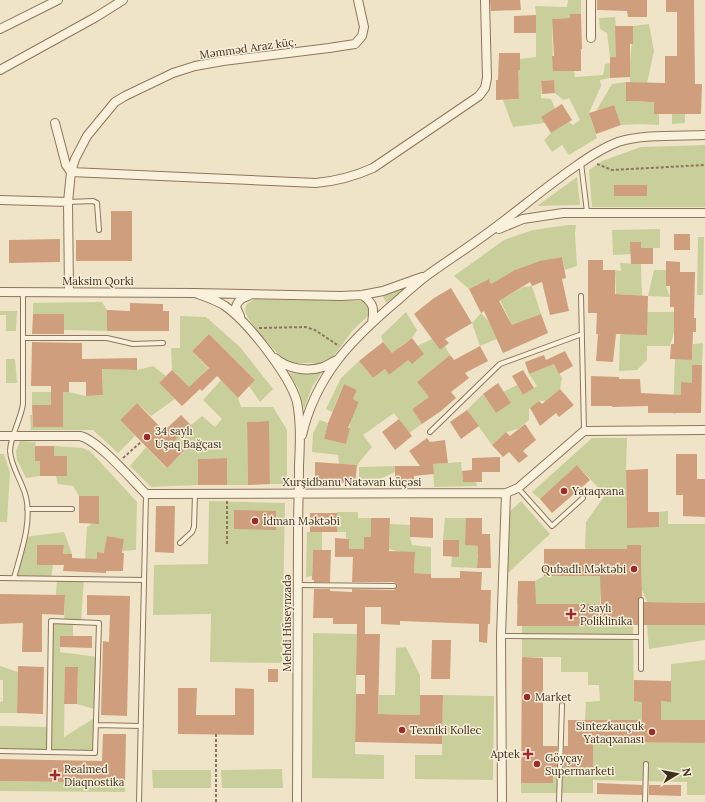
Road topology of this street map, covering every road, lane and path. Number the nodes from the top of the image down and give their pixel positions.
1 (58, 0) edge
2 (123, 0) edge
3 (358, 0) edge
4 (485, 0) edge
5 (591, 0) edge
6 (0, 29) edge
7 (591, 38) dead end
8 (0, 70) edge
9 (55, 123) dead end
10 (705, 135) edge
11 (581, 163) junction
12 (598, 164) dead end
13 (705, 165) edge
14 (71, 172) junction
15 (0, 200) edge
16 (68, 202) junction
17 (586, 212) junction
18 (705, 213) edge
19 (99, 230) dead end
20 (488, 233) junction
21 (427, 275) junction
22 (0, 292) edge
23 (23, 292) junction
24 (69, 292) junction
25 (195, 293) junction
26 (257, 294) junction
27 (362, 295) junction
28 (581, 296) dead end
29 (372, 322) junction
30 (244, 323) junction
31 (256, 328) dead end
32 (582, 334) junction
33 (23, 338) junction
34 (163, 343) dead end
35 (340, 347) dead end
36 (266, 350) junction
37 (337, 360) junction
38 (705, 430) edge
39 (584, 431) junction
40 (430, 432) dead end
41 (0, 436) edge
42 (13, 436) junction
43 (141, 442) dead end
44 (300, 443) junction
45 (116, 464) junction
46 (518, 488) junction
47 (299, 493) junction
48 (506, 493) junction
49 (146, 494) junction
50 (196, 494) junction
51 (227, 494) junction
52 (583, 498) dead end
53 (27, 509) junction
54 (72, 509) dead end
55 (180, 544) dead end
56 (227, 544) dead end
57 (0, 578) edge
58 (14, 578) junction
59 (144, 580) junction
60 (297, 585) junction
61 (394, 586) dead end
62 (641, 600) dead end
63 (501, 636) junction
64 (641, 637) junction
65 (641, 669) dead end
66 (562, 705) dead end
67 (96, 725) junction
68 (140, 726) junction
69 (216, 734) dead end
70 (0, 751) edge
71 (49, 752) junction
72 (646, 764) dead end
73 (139, 802) edge
74 (216, 802) edge
75 (297, 802) edge
76 (502, 802) edge
77 (560, 802) edge
78 (645, 802) edge

1 - 6 street
2 - 8 street
3 - 14 street, Məmməd Araz küç.
4 - 14 street
5 - 7 street
9 - 14 street
10 - 11 street
11 - 17 lane
11 - 20 street
12 - 13 path
14 - 16 street, Məmməd Araz küç.
15 - 16 street
16 - 19 lane
16 - 24 street, Məmməd Araz küç.
17 - 18 street
17 - 20 street
20 - 21 street
21 - 27 street, Maksim Qorki
21 - 29 street
22 - 23 street, Maksim Qorki
23 - 24 street, Maksim Qorki
23 - 33 lane
24 - 25 street, Maksim Qorki
25 - 26 street, Maksim Qorki
25 - 30 street
26 - 27 street, Maksim Qorki
26 - 30 street
27 - 29 street
28 - 32 lane
29 - 37 street
30 - 36 street
31 - 35 path
32 - 39 lane
32 - 40 lane
33 - 34 lane
33 - 42 lane
36 - 37 street
36 - 44 street
37 - 44 street
38 - 39 street
39 - 46 street, Xurşidbanu Natəvan küçəsi
41 - 42 street
42 - 45 street
42 - 53 lane
43 - 45 path
44 - 47 street, Mehdi Hüseynzadə
45 - 49 street
46 - 48 street, Xurşidbanu Natəvan küçəsi
46 - 52 lane
47 - 48 street, Xurşidbanu Natəvan küçəsi
47 - 51 street, Xurşidbanu Natəvan küçəsi
47 - 60 street, Mehdi Hüseynzadə
48 - 63 street
49 - 50 street, Xurşidbanu Natəvan küçəsi
49 - 59 lane
50 - 51 street, Xurşidbanu Natəvan küçəsi
50 - 55 lane
51 - 56 path
53 - 54 lane
53 - 58 lane
57 - 58 lane
58 - 59 lane
59 - 68 lane
60 - 61 lane
60 - 75 street, Mehdi Hüseynzadə
62 - 64 lane
63 - 64 lane
63 - 76 street
64 - 65 lane
66 - 77 lane
67 - 68 lane
67 - 71 lane
67 - 71 lane
68 - 73 lane
69 - 74 path
70 - 71 lane
72 - 78 lane

